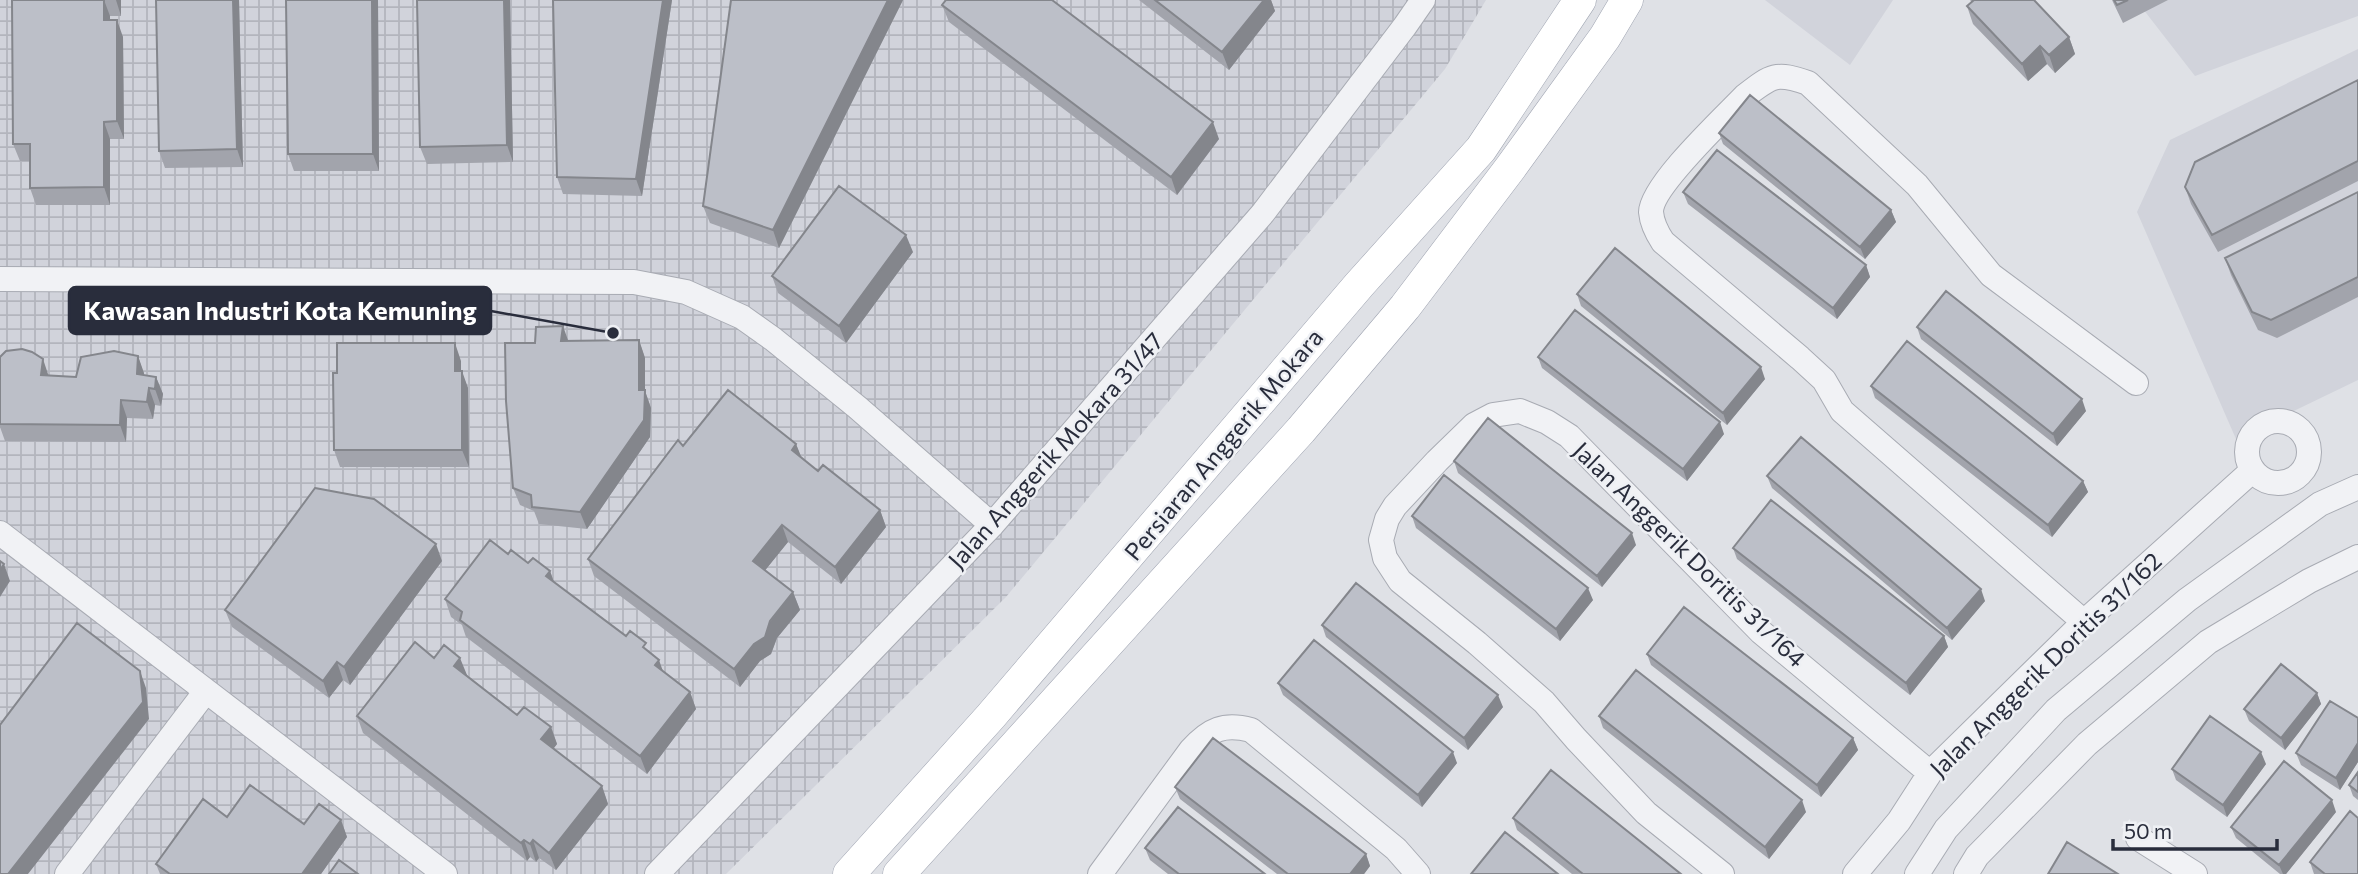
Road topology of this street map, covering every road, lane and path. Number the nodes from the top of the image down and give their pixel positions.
1 (1423, 0) edge
2 (1580, 0) edge
3 (1627, 0) edge
4 (0, 279) edge
5 (2136, 383) dead end
6 (2253, 470) junction
7 (2293, 479) junction
8 (2358, 487) edge
9 (2320, 504) junction
10 (2298, 520) junction
11 (992, 525) junction
12 (0, 533) edge
13 (2358, 557) edge
14 (2084, 622) junction
15 (206, 691) junction
16 (1930, 772) junction
17 (2137, 838) dead end
18 (67, 874) edge
19 (445, 874) edge
20 (657, 874) edge
21 (849, 874) edge
22 (899, 874) edge
23 (1100, 874) edge
24 (1418, 874) edge
25 (1722, 874) edge
26 (1855, 874) edge
27 (1917, 874) edge
28 (1966, 874) edge
29 (2195, 874) edge

1 - 11 street, Jalan Anggerik Mokara 31/47
2 - 21 main road, Persiaran Anggerik Mokara
3 - 22 main road, Persiaran Anggerik Mokara
4 - 11 street
5 - 14 street
6 - 7 street
6 - 7 street
6 - 14 street, Jalan Anggerik Doritis 31/162
7 - 9 street
7 - 10 street
8 - 9 street
9 - 10 street
10 - 27 street
11 - 20 street, Jalan Anggerik Mokara 31/47
12 - 15 street
13 - 28 street
14 - 16 street, Jalan Anggerik Doritis 31/162
15 - 18 street
15 - 19 street
16 - 25 street, Jalan Anggerik Doritis 31/164
16 - 26 street, Jalan Anggerik Doritis 31/162
17 - 29 street
23 - 24 street

